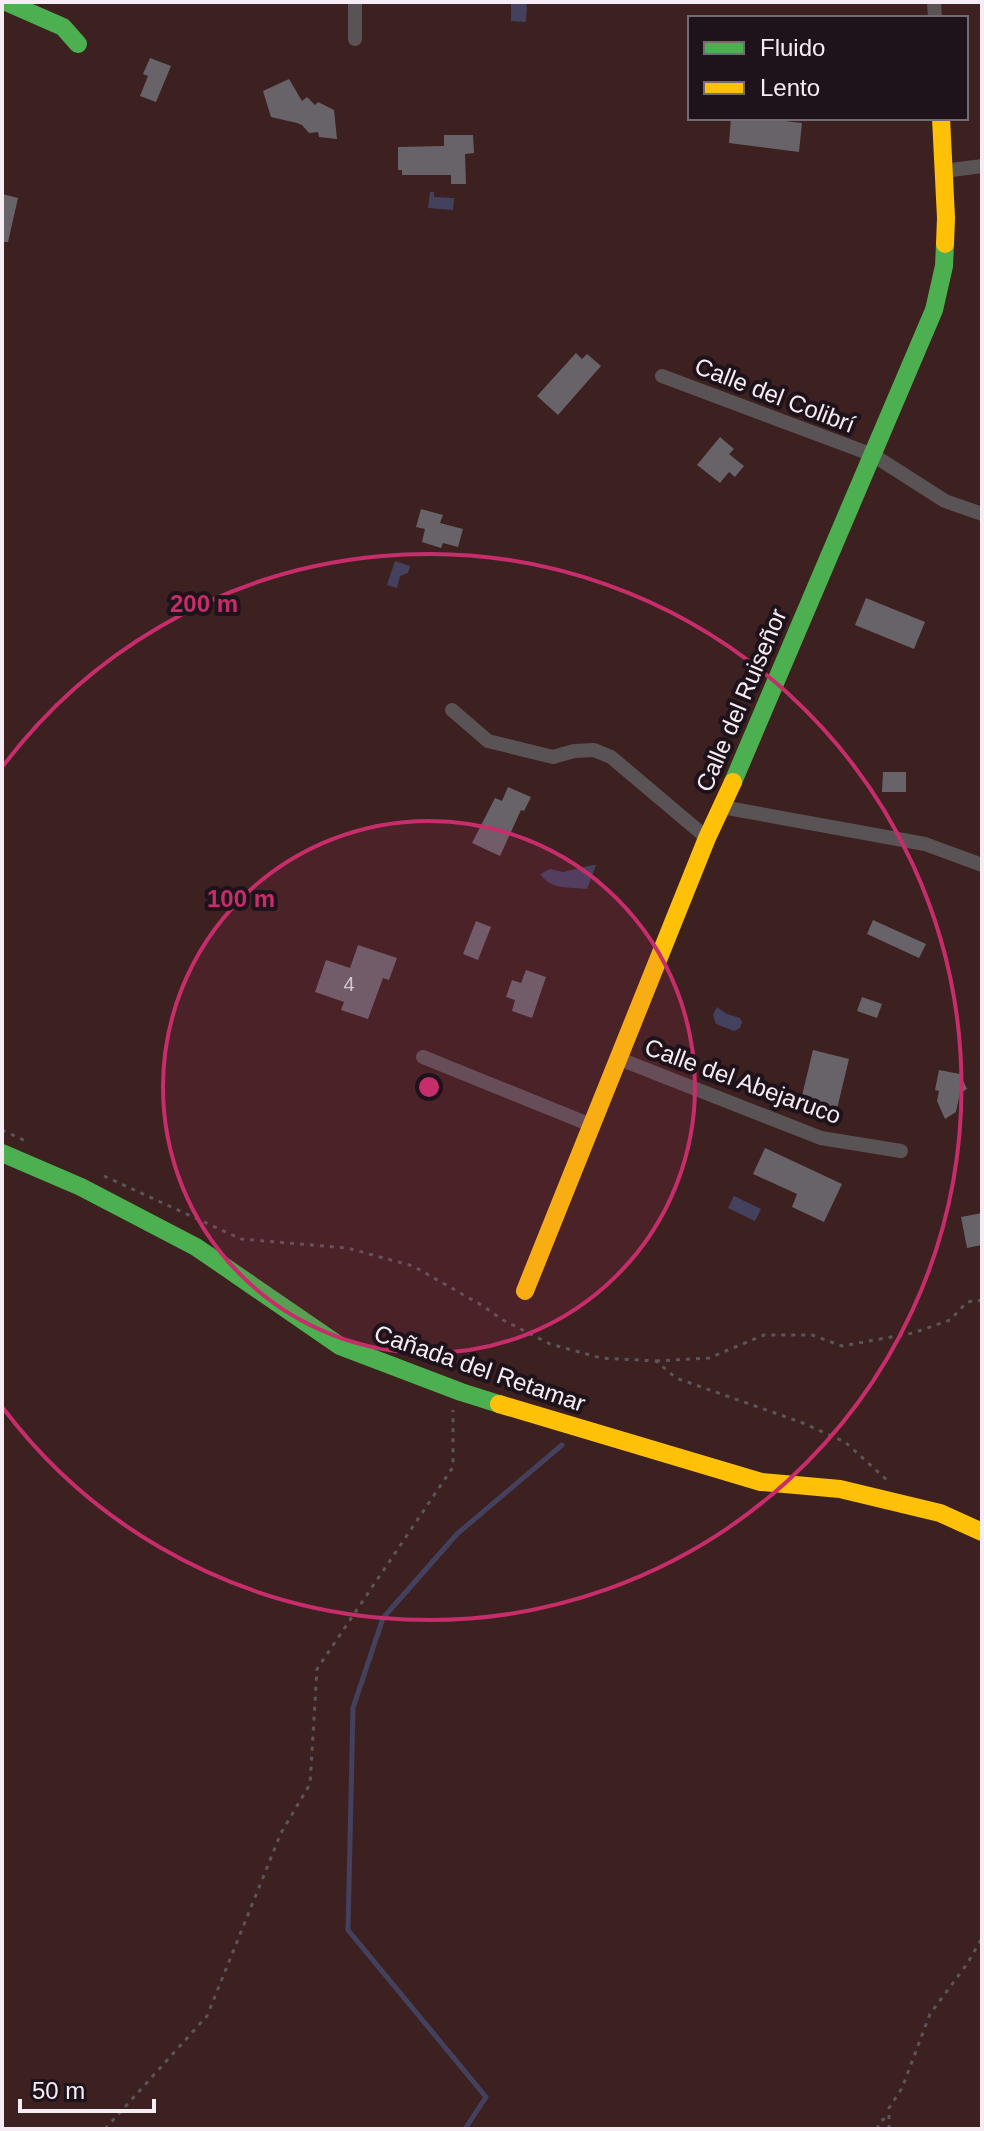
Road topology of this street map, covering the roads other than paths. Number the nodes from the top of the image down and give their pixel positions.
1 (6, 2) edge
2 (355, 2) edge
3 (355, 39) dead end
4 (78, 44) dead end
5 (941, 120) edge
6 (982, 166) edge
7 (944, 171) junction
8 (662, 376) dead end
9 (873, 455) junction
10 (982, 514) edge
11 (452, 710) dead end
12 (722, 807) junction
13 (707, 838) junction
14 (982, 865) edge
15 (423, 1057) dead end
16 (617, 1058) junction
17 (591, 1125) junction
18 (901, 1151) dead end
19 (2, 1153) edge
20 (525, 1291) dead end
21 (982, 1532) edge

1 - 4 street
2 - 3 street
5 - 7 street, Calle del Ruiseñor
6 - 7 street
7 - 9 street, Calle del Ruiseñor
8 - 9 street, Calle del Colibrí
9 - 10 street, Calle del Colibrí
9 - 12 street, Calle del Ruiseñor
11 - 13 street
12 - 13 street, Calle del Ruiseñor
12 - 14 street
13 - 16 street, Calle del Ruiseñor
15 - 17 street
16 - 17 street, Calle del Ruiseñor
16 - 18 street, Calle del Abejaruco
17 - 20 street, Calle del Ruiseñor
19 - 21 street, Cañada del Retamar

